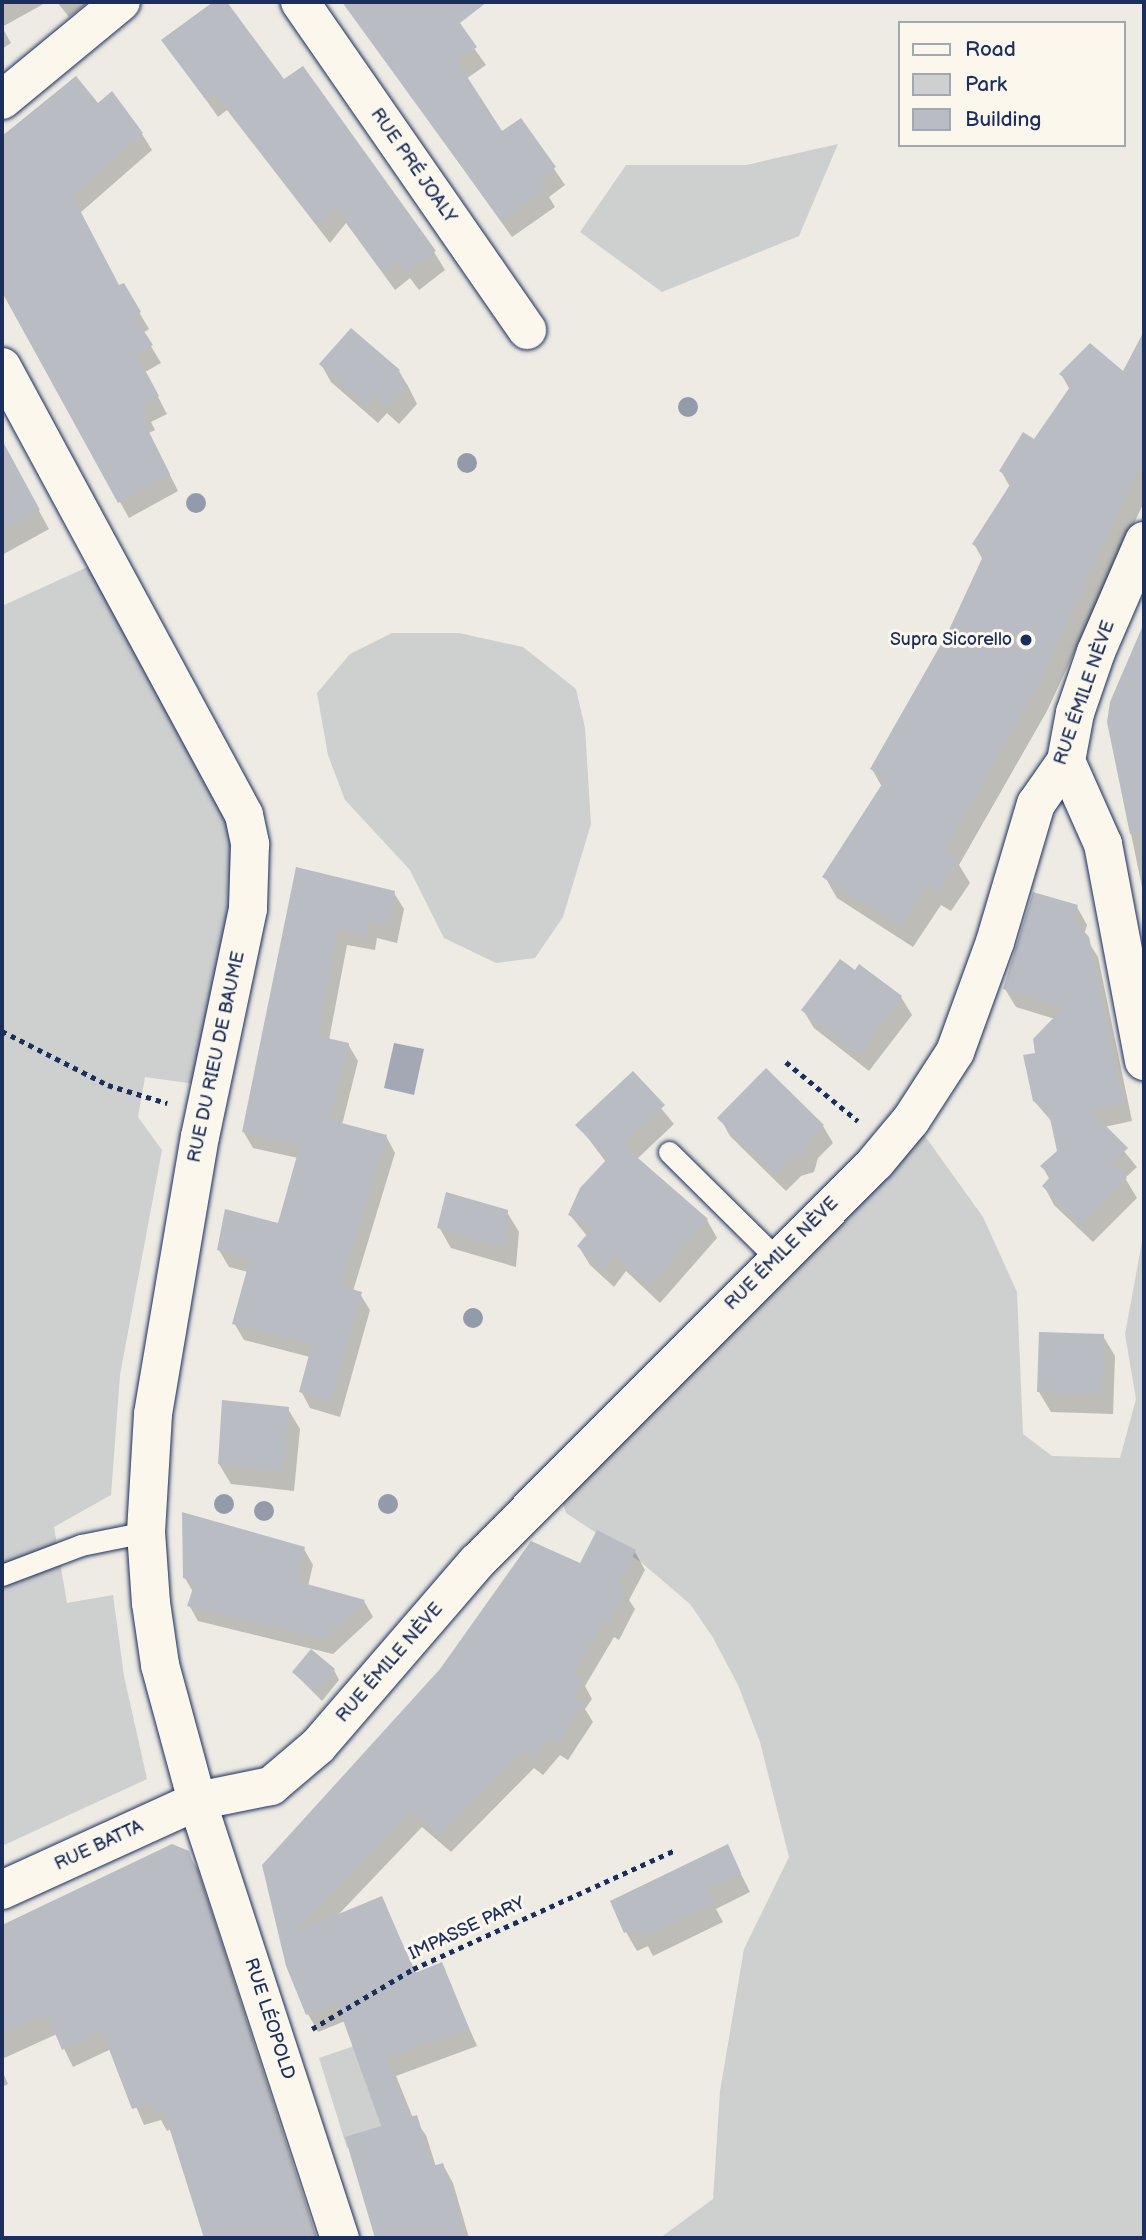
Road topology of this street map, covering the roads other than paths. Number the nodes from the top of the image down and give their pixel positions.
1 (121, 2) edge
2 (300, 2) edge
3 (2, 100) edge
4 (527, 330) dead end
5 (2, 367) edge
6 (1144, 541) edge
7 (1066, 761) junction
8 (1144, 1061) edge
9 (669, 1152) dead end
10 (779, 1261) junction
11 (146, 1532) junction
12 (2, 1575) edge
13 (197, 1801) junction
14 (2, 1890) edge
15 (340, 2238) edge

1 - 3 street
2 - 4 street, RUE PRÉ JOALY
5 - 11 street, RUE DU RIEU DE BAUME
6 - 7 street, RUE ÉMILE NÈVE
7 - 8 street
7 - 10 street, RUE ÉMILE NÈVE
9 - 10 lane
10 - 13 street, RUE ÉMILE NÈVE
11 - 12 lane
11 - 13 street, RUE DU RIEU DE BAUME
13 - 14 street, RUE BATTA
13 - 15 street, RUE LÉOPOLD

